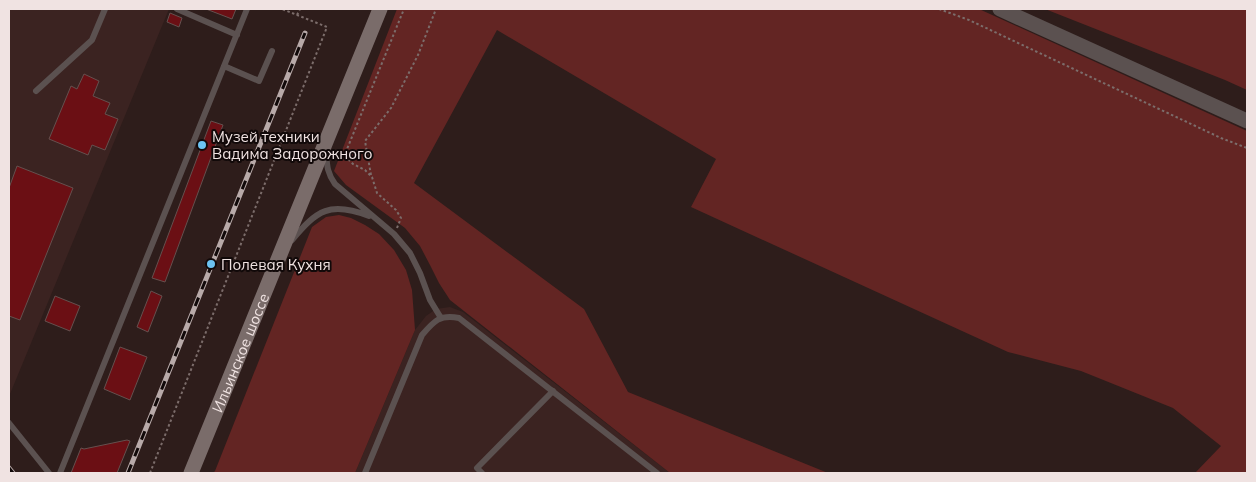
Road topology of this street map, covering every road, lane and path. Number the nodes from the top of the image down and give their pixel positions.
1 (105, 9) edge
2 (176, 9) edge
3 (247, 9) edge
4 (282, 9) edge
5 (300, 9) edge
6 (380, 9) edge
7 (404, 9) edge
8 (436, 9) edge
9 (940, 9) edge
10 (1000, 9) edge
11 (298, 15) junction
12 (237, 35) junction
13 (272, 51) dead end
14 (224, 66) junction
15 (36, 91) dead end
16 (1247, 121) edge
17 (325, 144) junction
18 (1247, 148) edge
19 (372, 177) junction
20 (374, 218) junction
21 (394, 234) junction
22 (280, 254) junction
23 (441, 318) junction
24 (553, 392) junction
25 (9, 423) edge
26 (477, 472) edge
27 (49, 473) edge
28 (60, 473) edge
29 (150, 473) edge
30 (192, 473) edge
31 (365, 473) edge
32 (657, 473) edge

1 - 15 lane
2 - 12 lane
3 - 12 lane
4 - 11 path
5 - 11 path
6 - 17 main road, Ильинское шоссе
7 - 19 path
8 - 19 path
9 - 18 path
10 - 16 street
11 - 29 path
12 - 14 lane
13 - 14 lane
14 - 28 lane
17 - 20 lane
17 - 22 main road, Ильинское шоссе
19 - 21 path
20 - 21 lane
20 - 22 lane
21 - 23 lane
22 - 30 main road, Ильинское шоссе
23 - 24 lane
23 - 31 lane
24 - 26 lane
24 - 32 lane
25 - 27 lane

